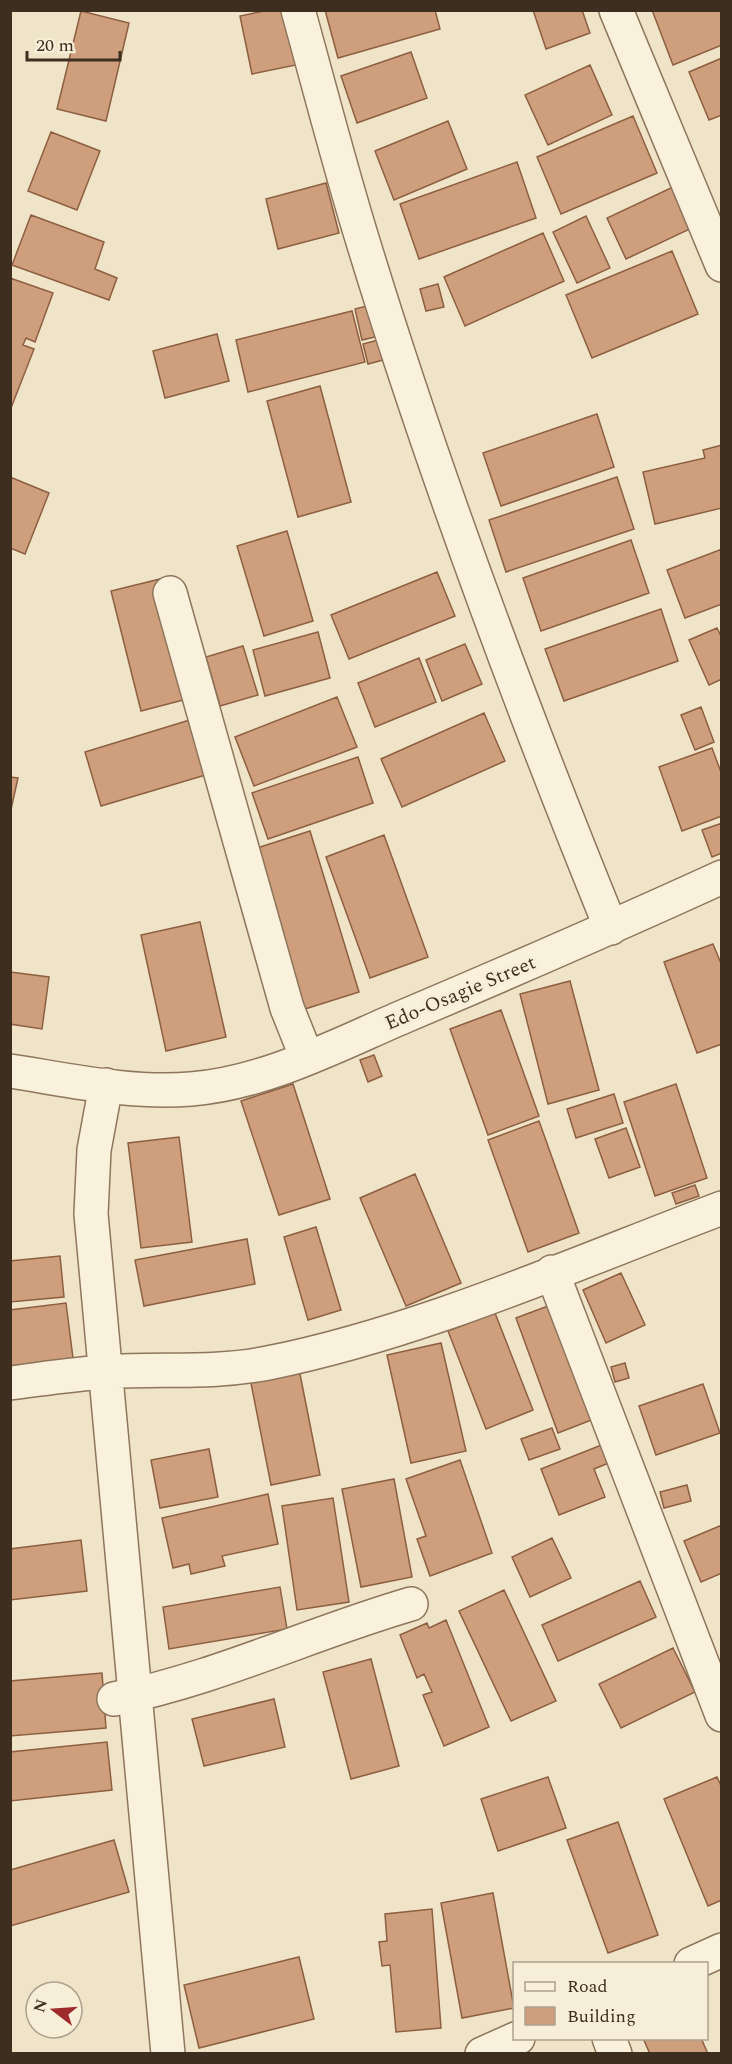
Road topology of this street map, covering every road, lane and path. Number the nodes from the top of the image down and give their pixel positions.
1 (298, 10) edge
2 (616, 10) edge
3 (722, 265) edge
4 (170, 593) dead end
5 (722, 877) edge
6 (611, 928) junction
7 (306, 1058) junction
8 (10, 1071) edge
9 (106, 1085) junction
10 (722, 1208) edge
11 (552, 1272) junction
12 (105, 1372) junction
13 (10, 1383) edge
14 (411, 1604) dead end
15 (124, 1697) junction
16 (722, 1715) edge
17 (722, 1950) edge
18 (696, 1962) edge
19 (514, 2040) edge
20 (168, 2054) edge
21 (482, 2054) edge

1 - 6 street
2 - 3 street
4 - 7 street
5 - 6 street, Edo-Osagie Street
6 - 7 street, Edo-Osagie Street
7 - 9 street, Edo-Osagie Street
8 - 9 street, Edo-Osagie Street
9 - 12 street
10 - 11 street
11 - 12 street
11 - 16 street
12 - 13 street
12 - 15 street
14 - 15 street
15 - 20 street
17 - 18 street
19 - 21 street

